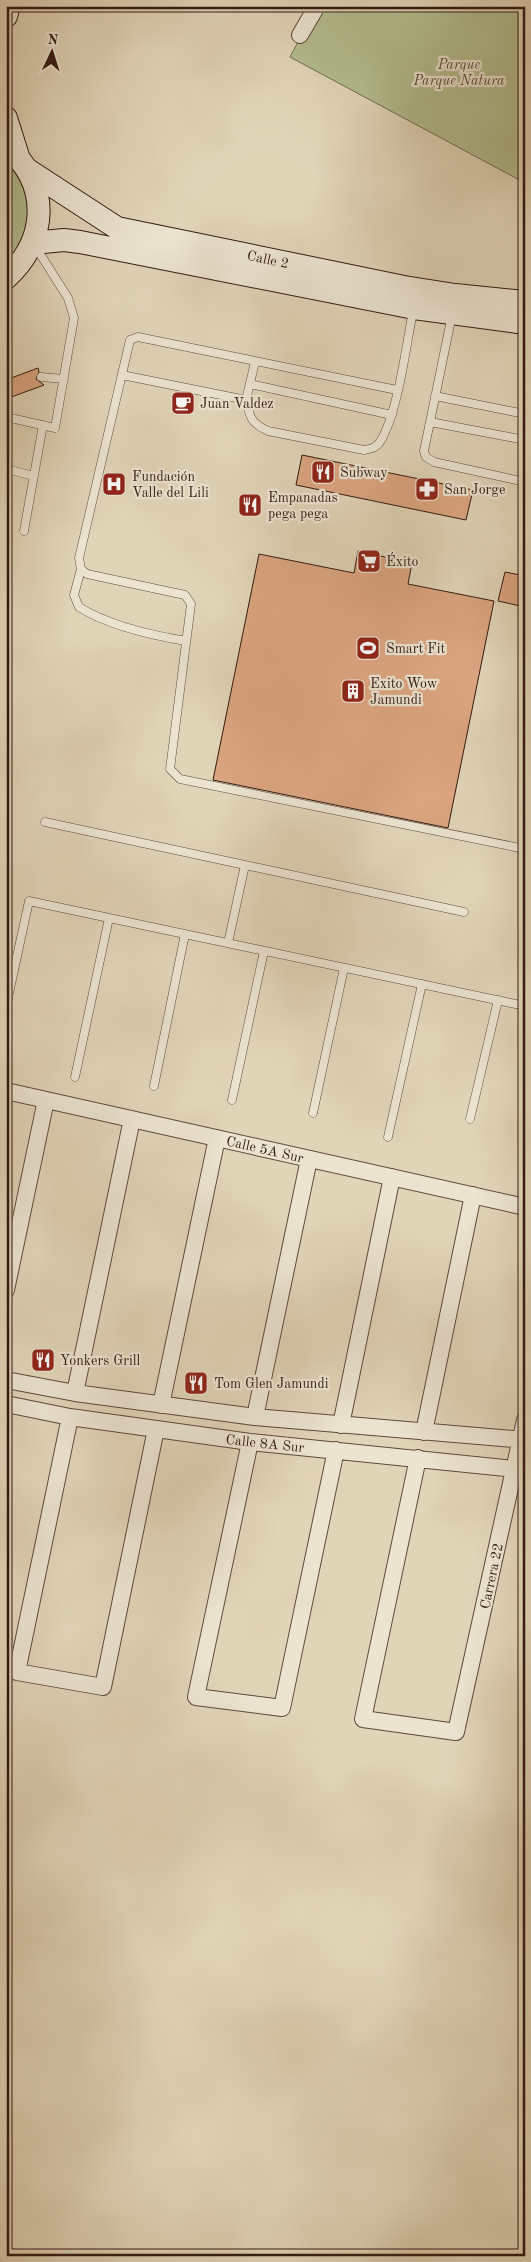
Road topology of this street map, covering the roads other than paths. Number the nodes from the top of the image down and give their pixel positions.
1 (9, 6) edge
2 (317, 6) edge
3 (6, 16) edge
4 (300, 35) dead end
5 (6, 118) edge
6 (17, 157) edge
7 (33, 243) junction
8 (6, 278) edge
9 (525, 302) edge
10 (414, 308) junction
11 (452, 314) junction
12 (525, 323) edge
13 (255, 362) junction
14 (122, 375) junction
15 (41, 376) dead end
16 (64, 379) junction
17 (250, 384) junction
18 (397, 390) junction
19 (435, 396) junction
20 (246, 400) junction
21 (525, 414) edge
22 (392, 415) junction
23 (6, 417) edge
24 (430, 422) junction
25 (43, 425) junction
26 (525, 440) edge
27 (6, 469) edge
28 (34, 476) junction
29 (525, 482) edge
30 (24, 531) dead end
31 (81, 569) junction
32 (186, 640) junction
33 (45, 822) dead end
34 (525, 849) edge
35 (245, 865) junction
36 (464, 912) dead end
37 (109, 918) junction
38 (185, 934) junction
39 (228, 943) junction
40 (264, 951) junction
41 (344, 968) junction
42 (422, 984) junction
43 (498, 1000) junction
44 (525, 1006) edge
45 (6, 1007) edge
46 (75, 1078) dead end
47 (154, 1086) dead end
48 (6, 1091) edge
49 (46, 1100) junction
50 (232, 1100) dead end
51 (313, 1113) dead end
52 (132, 1119) junction
53 (470, 1119) dead end
54 (388, 1137) dead end
55 (216, 1138) junction
56 (309, 1159) junction
57 (392, 1177) junction
58 (473, 1195) junction
59 (525, 1207) edge
60 (6, 1290) edge
61 (6, 1380) edge
62 (75, 1393) junction
63 (6, 1404) edge
64 (161, 1405) junction
65 (70, 1417) junction
66 (255, 1417) junction
67 (525, 1420) edge
68 (341, 1425) junction
69 (156, 1429) junction
70 (424, 1432) junction
71 (523, 1440) edge
72 (250, 1442) junction
73 (336, 1450) junction
74 (418, 1458) junction
75 (520, 1470) edge

1 - 3 main road
2 - 4 street
5 - 6 main road
6 - 7 main road
6 - 9 main road, Calle 2
7 - 8 main road
7 - 10 main road, Calle 2
7 - 16 lane
10 - 11 main road, Calle 2
10 - 18 lane
11 - 12 main road, Calle 2
11 - 19 lane
13 - 14 lane
13 - 17 lane
13 - 18 lane
14 - 20 lane
14 - 31 lane
15 - 16 lane
16 - 25 lane
17 - 20 lane
17 - 22 lane
18 - 22 lane
19 - 21 lane
19 - 24 lane
20 - 22 lane
23 - 25 lane
24 - 26 lane
24 - 29 lane
25 - 28 lane
27 - 28 lane
28 - 30 lane
31 - 32 lane
31 - 32 lane
32 - 34 lane
33 - 35 lane
35 - 36 lane
35 - 39 lane
37 - 38 lane
37 - 45 lane
37 - 46 lane
38 - 39 lane
38 - 47 lane
39 - 40 lane
40 - 41 lane
40 - 50 lane
41 - 42 lane
41 - 51 lane
42 - 43 lane
42 - 54 lane
43 - 44 lane
43 - 53 lane
48 - 49 street, Calle 5A Sur
49 - 52 street, Calle 5A Sur
49 - 60 street
52 - 55 street, Calle 5A Sur
52 - 62 street
55 - 56 street, Calle 5A Sur
55 - 64 street
56 - 57 street, Calle 5A Sur
56 - 66 street
57 - 58 street, Calle 5A Sur
57 - 68 street
58 - 59 street, Calle 5A Sur
58 - 70 street
61 - 62 street, Calle 8A Sur
62 - 64 street, Calle 8A Sur
63 - 65 street, Calle 8A Sur
64 - 66 street, Calle 8A Sur
65 - 69 street, Calle 8A Sur
65 - 69 street
66 - 68 street, Calle 8A Sur
67 - 71 street, Carrera 22
68 - 70 street, Calle 8A Sur
69 - 72 street, Calle 8A Sur
70 - 71 street, Calle 8A Sur
71 - 75 street, Carrera 22
72 - 73 street, Calle 8A Sur
72 - 73 street
73 - 74 street, Calle 8A Sur
74 - 75 street, Calle 8A Sur
74 - 75 street, Carrera 22

